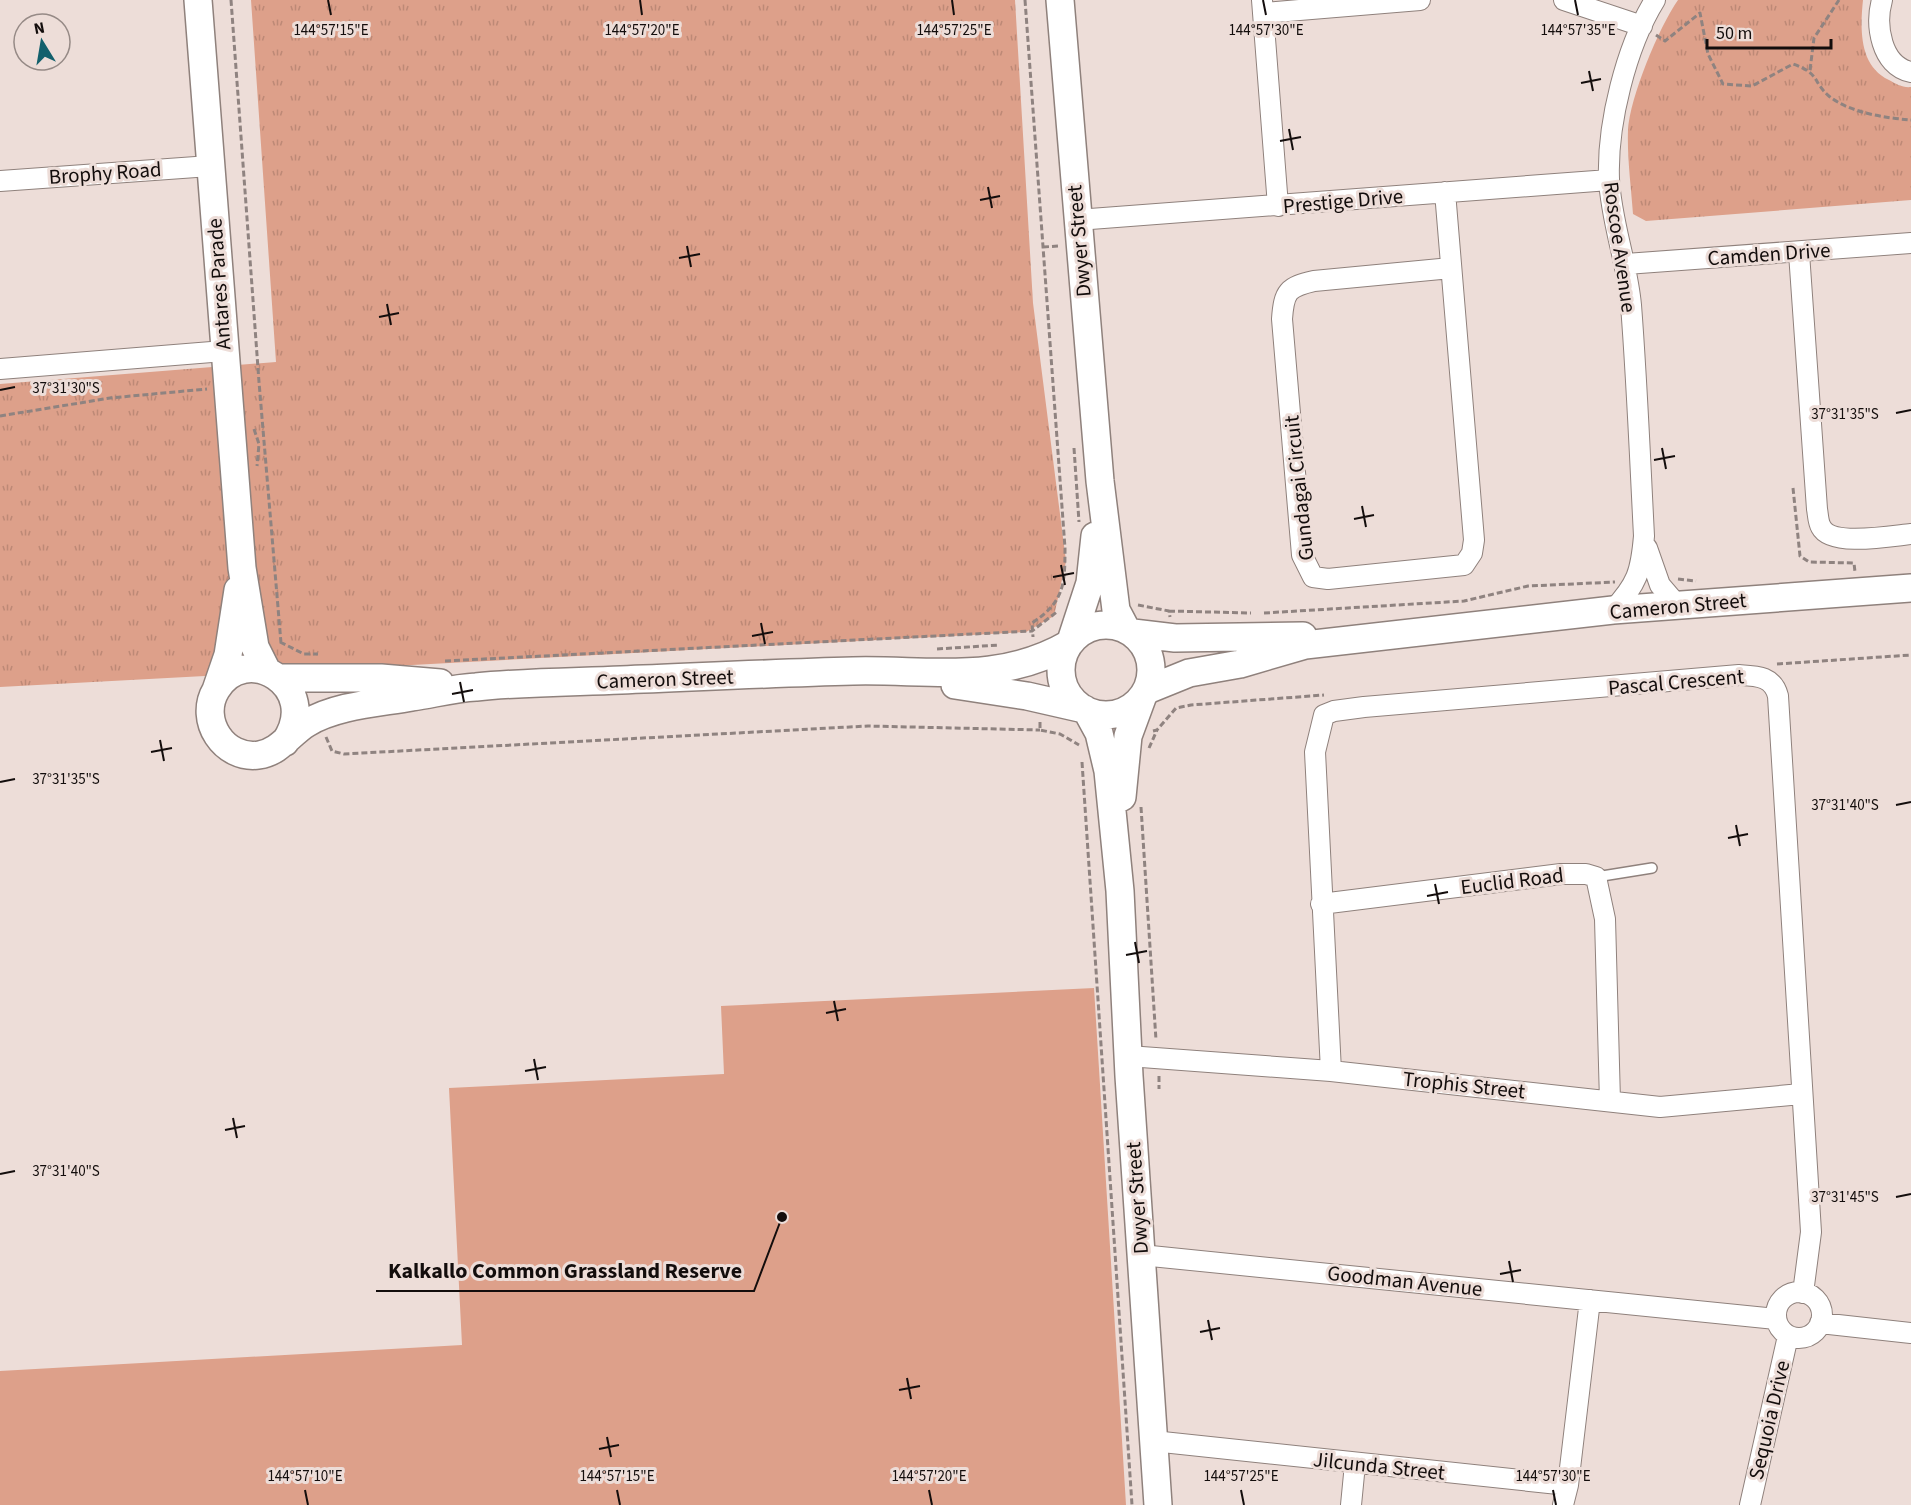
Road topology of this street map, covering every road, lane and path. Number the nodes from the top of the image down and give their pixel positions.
1 (198, 0) edge
2 (231, 0) edge
3 (1025, 0) edge
4 (1060, 0) edge
5 (1420, 0) edge
6 (1564, 0) edge
7 (1654, 0) edge
8 (1839, 0) edge
9 (1882, 0) edge
10 (1263, 6) edge
11 (1642, 26) junction
12 (1810, 70) junction
13 (1911, 72) edge
14 (1911, 120) edge
15 (210, 166) junction
16 (1609, 180) junction
17 (0, 181) edge
18 (1445, 192) junction
19 (1278, 206) junction
20 (1067, 227) junction
21 (1911, 243) edge
22 (1043, 247) junction
23 (1798, 253) junction
24 (1626, 264) junction
25 (1451, 268) junction
26 (224, 351) junction
27 (0, 369) edge
28 (259, 382) junction
29 (228, 387) junction
30 (0, 416) edge
31 (1074, 447) dead end
32 (1100, 482) junction
33 (1080, 530) dead end
34 (1911, 534) edge
35 (1644, 536) junction
36 (242, 568) junction
37 (1866, 571) dead end
38 (1844, 573) dead end
39 (1636, 580) junction
40 (1657, 580) junction
41 (1702, 582) dead end
42 (1911, 588) edge
43 (1063, 604) dead end
44 (1678, 606) junction
45 (1169, 610) dead end
46 (1613, 610) junction
47 (1032, 631) junction
48 (1130, 631) junction
49 (1446, 631) junction
50 (281, 643) dead end
51 (1070, 643) junction
52 (439, 661) dead end
53 (856, 670) junction
54 (273, 674) junction
55 (474, 687) junction
56 (1145, 694) junction
57 (213, 697) junction
58 (1086, 710) junction
59 (323, 716) junction
60 (1040, 730) dead end
61 (1157, 730) dead end
62 (285, 742) junction
63 (1077, 743) dead end
64 (1079, 750) dead end
65 (1147, 753) dead end
66 (1082, 758) dead end
67 (1140, 800) dead end
68 (1652, 868) dead end
69 (1596, 878) junction
70 (1120, 891) junction
71 (1321, 904) junction
72 (1128, 1056) junction
73 (1158, 1059) junction
74 (1331, 1071) junction
75 (1159, 1089) dead end
76 (1801, 1094) junction
77 (1610, 1101) junction
78 (1141, 1255) junction
79 (1803, 1293) junction
80 (1590, 1300) junction
81 (1776, 1319) junction
82 (1820, 1323) junction
83 (1911, 1333) edge
84 (1788, 1336) junction
85 (1154, 1441) junction
86 (1355, 1464) junction
87 (1568, 1485) junction
88 (1132, 1505) edge
89 (1158, 1505) edge
90 (1352, 1505) edge
91 (1563, 1505) edge
92 (1750, 1505) edge

1 - 15 street, Antares Parade
2 - 28 path
3 - 22 path
4 - 20 street, Dwyer Street
5 - 10 street
6 - 11 street
7 - 11 street, Roscoe Avenue
8 - 12 path
9 - 13 street
10 - 19 street
11 - 12 path
11 - 16 street, Roscoe Avenue
12 - 14 path
15 - 17 street, Brophy Road
15 - 26 street, Antares Parade
16 - 18 street, Prestige Drive
16 - 24 street, Roscoe Avenue
18 - 19 street, Prestige Drive
18 - 25 street, Gundagai Circuit
19 - 20 street, Prestige Drive
20 - 22 path
20 - 32 street, Dwyer Street
21 - 23 street, Camden Drive
22 - 47 path
23 - 24 street, Camden Drive
23 - 34 street
24 - 35 street, Roscoe Avenue
25 - 25 street, Gundagai Circuit
26 - 27 street
26 - 29 street, Antares Parade
28 - 29 path
28 - 50 path
29 - 30 path
29 - 36 street, Antares Parade
31 - 33 path
32 - 48 street, Dwyer Street
32 - 51 street, Dwyer Street
35 - 39 street
35 - 40 street
36 - 54 street, Antares Parade
36 - 57 street, Antares Parade
37 - 38 path
39 - 45 path
39 - 46 street
40 - 41 path
40 - 44 street
42 - 44 street, Cameron Street
43 - 47 path
44 - 46 street, Cameron Street
46 - 49 street, Cameron Street
47 - 52 path
48 - 49 street, Cameron Street
48 - 51 street
48 - 56 street
49 - 56 street, Cameron Street
51 - 53 street, Cameron Street
51 - 58 street
53 - 55 street, Cameron Street
53 - 58 street, Cameron Street
54 - 55 street, Cameron Street
54 - 57 street
54 - 62 street
55 - 59 street, Cameron Street
56 - 58 street
56 - 70 street, Dwyer Street
57 - 62 street
58 - 70 street, Dwyer Street
59 - 60 path
59 - 62 street, Cameron Street
61 - 65 path
63 - 64 path
66 - 88 path
67 - 73 path
68 - 69 lane, Euclid Road
69 - 71 street, Euclid Road
69 - 77 street
70 - 72 street, Dwyer Street
71 - 74 street, Pascal Crescent
71 - 76 street, Pascal Crescent
72 - 73 street, Trophis Street
72 - 78 street, Dwyer Street
73 - 74 street, Trophis Street
73 - 75 path
74 - 77 street, Trophis Street
76 - 77 street, Trophis Street
76 - 79 street, Pascal Crescent
78 - 80 street, Goodman Avenue
78 - 85 street, Dwyer Street
79 - 81 street
79 - 82 street
80 - 81 street, Goodman Avenue
80 - 87 street
81 - 84 street
82 - 83 street
82 - 84 street
84 - 92 street, Sequoia Drive
85 - 86 street, Jilcunda Street
85 - 89 street, Dwyer Street
86 - 87 street, Jilcunda Street
86 - 90 street
87 - 91 street

